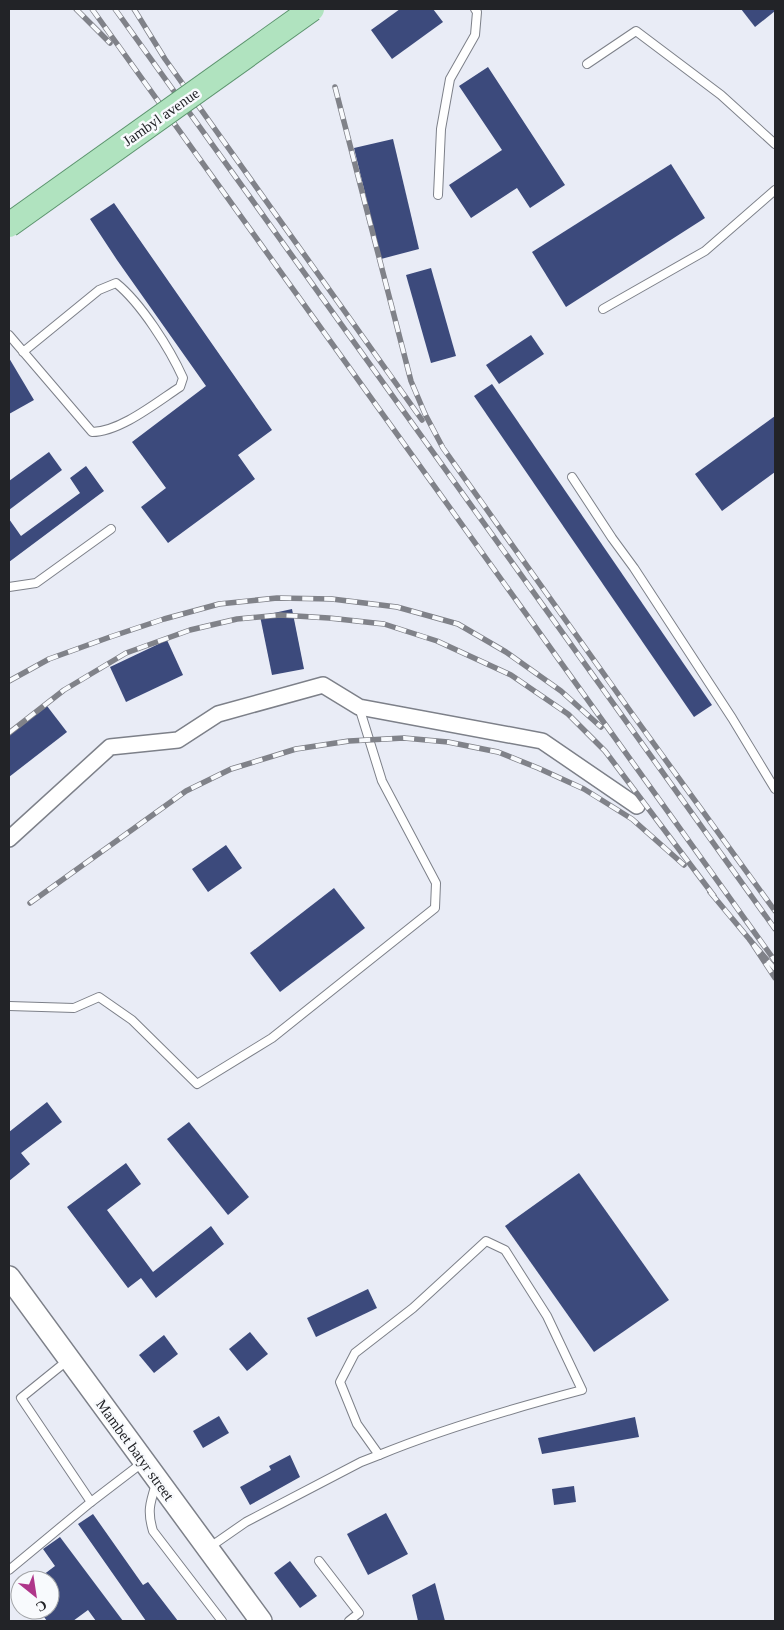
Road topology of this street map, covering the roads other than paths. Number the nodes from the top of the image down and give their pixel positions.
1 (312, 9) edge
2 (475, 9) edge
3 (587, 64) dead end
4 (775, 144) edge
5 (775, 190) edge
6 (438, 195) dead end
7 (9, 225) edge
8 (603, 309) dead end
9 (9, 335) edge
10 (23, 352) junction
11 (572, 477) dead end
12 (111, 529) dead end
13 (9, 587) edge
14 (359, 707) junction
15 (775, 789) edge
16 (637, 806) dead end
17 (9, 839) edge
18 (9, 1006) edge
19 (9, 1278) edge
20 (68, 1360) junction
21 (379, 1455) junction
22 (144, 1462) junction
23 (157, 1479) junction
24 (90, 1502) junction
25 (208, 1548) junction
26 (319, 1561) dead end
27 (9, 1570) edge
28 (222, 1621) edge
29 (261, 1621) edge
30 (350, 1621) edge

1 - 7 main road, Jambyl avenue, bridge
2 - 6 lane
3 - 4 lane
5 - 8 lane
9 - 10 lane
10 - 10 lane
11 - 15 lane
12 - 13 lane
14 - 16 street
14 - 17 street
14 - 18 lane
19 - 20 main road, Mambet batyr street
20 - 22 main road, Mambet batyr street
20 - 24 lane
21 - 21 lane
21 - 25 lane
22 - 23 main road, Mambet batyr street
22 - 24 lane
23 - 25 main road, Mambet batyr street
23 - 28 lane
24 - 27 lane
25 - 29 main road, Mambet batyr street
26 - 30 lane

